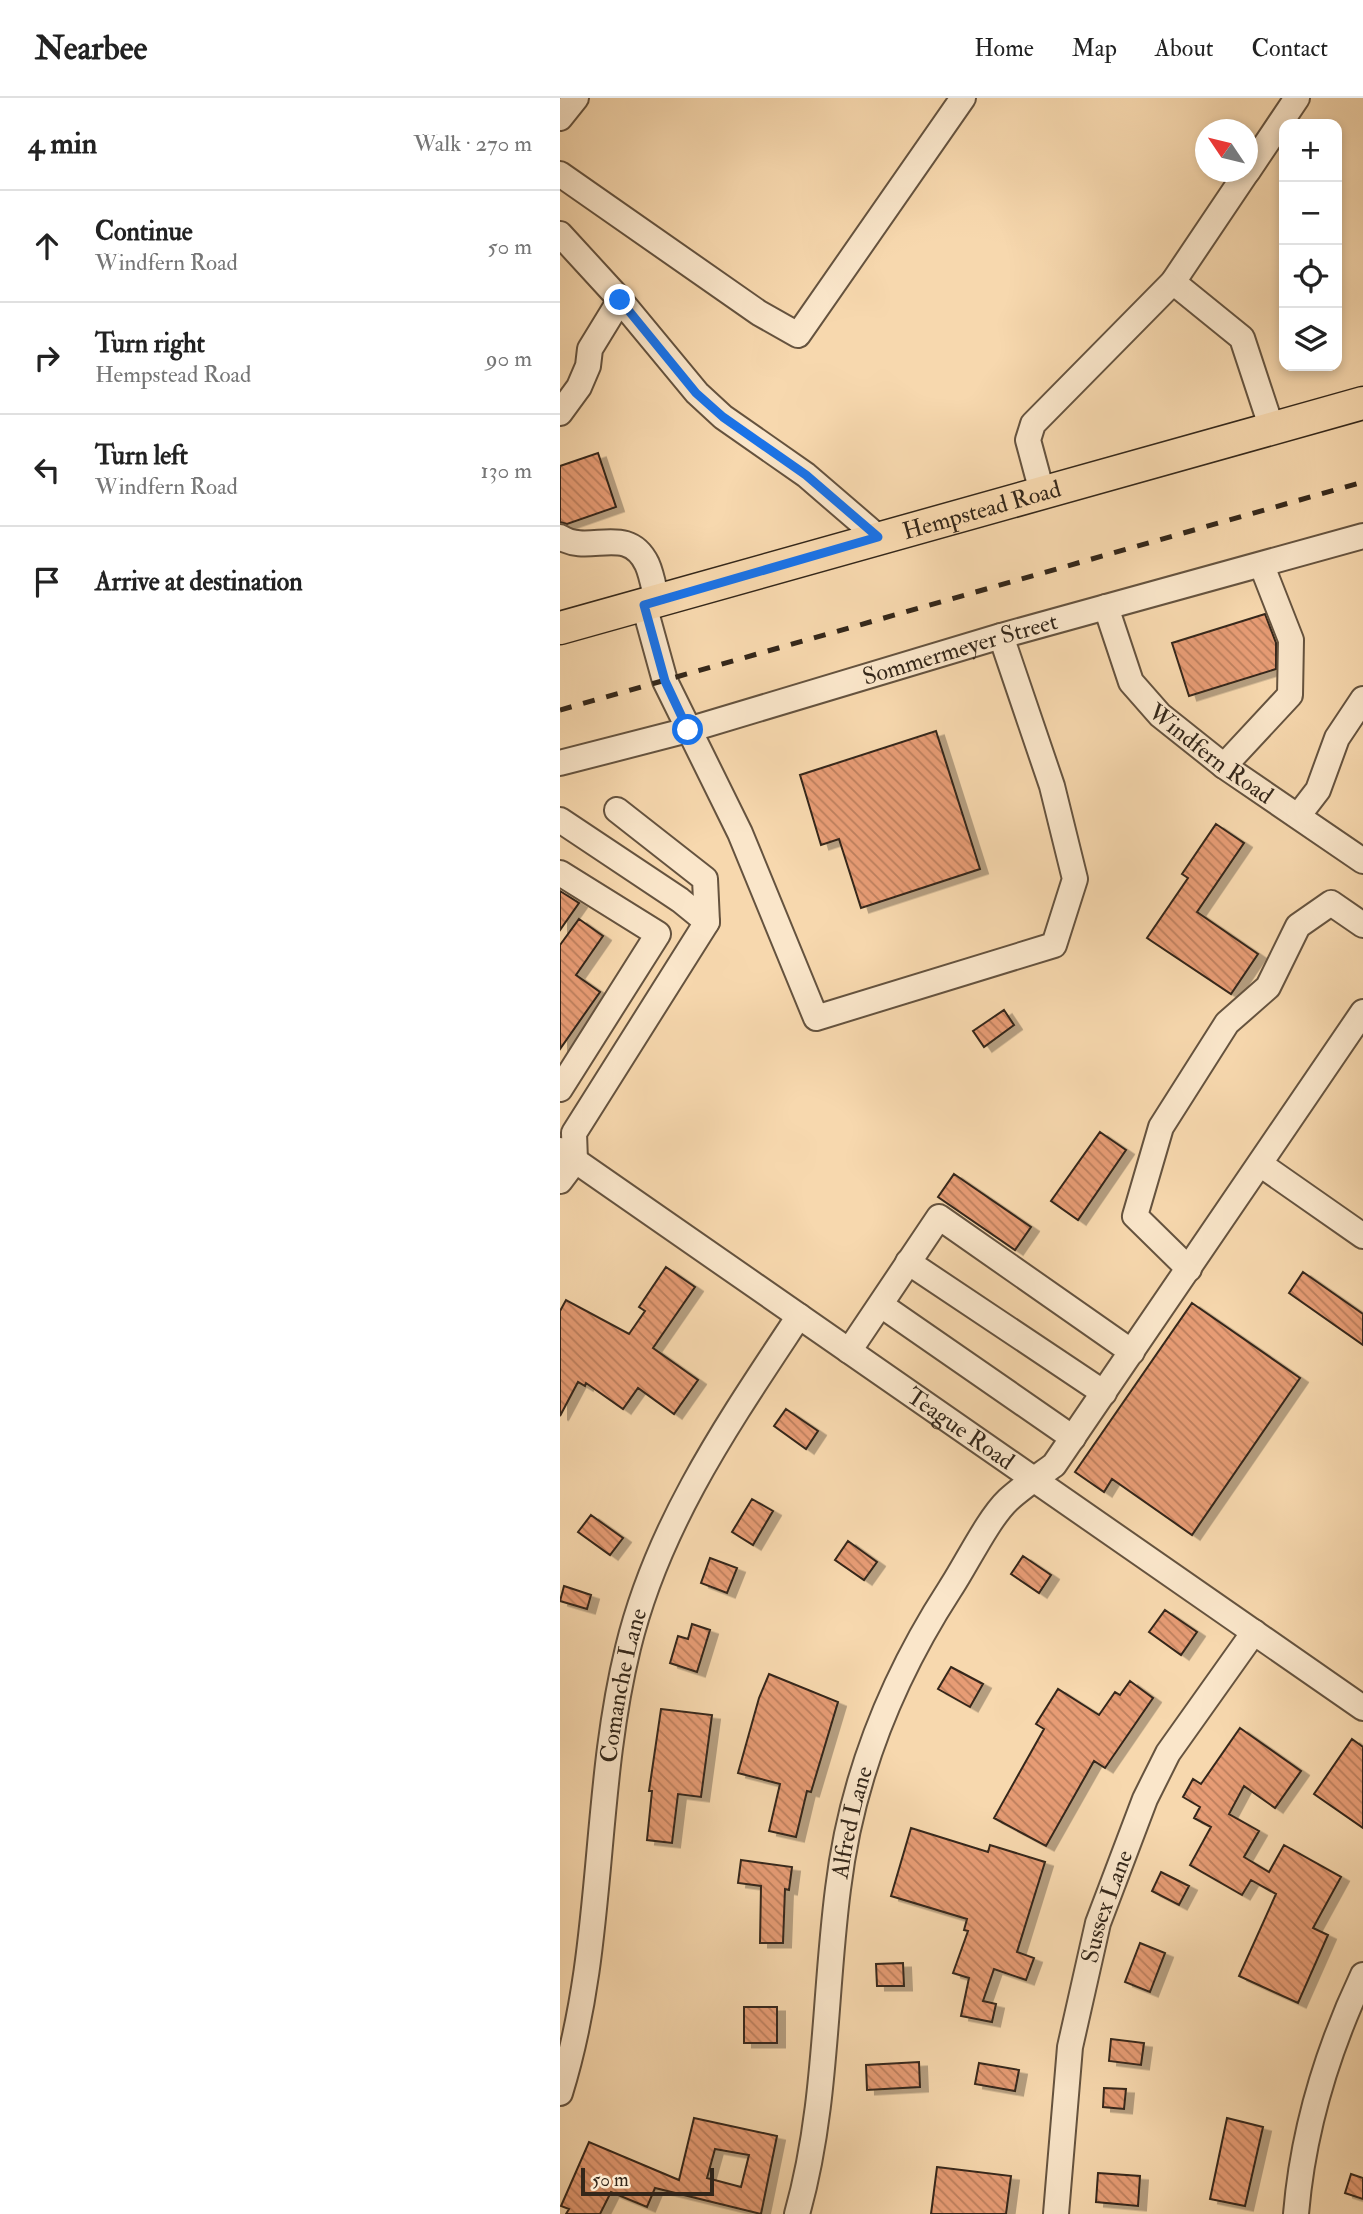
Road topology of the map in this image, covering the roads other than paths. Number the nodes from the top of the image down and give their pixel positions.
1 (576, 98) edge
2 (963, 98) edge
3 (1297, 98) edge
4 (560, 118) edge
5 (1258, 155) edge
6 (560, 174) edge
7 (1240, 182) edge
8 (560, 234) edge
9 (1173, 282) junction
10 (620, 300) junction
11 (1363, 403) edge
12 (560, 413) edge
13 (1272, 429) junction
14 (1042, 492) junction
15 (1363, 536) edge
16 (560, 537) edge
17 (878, 537) junction
18 (1262, 566) junction
19 (651, 603) junction
20 (1106, 607) junction
21 (560, 628) edge
22 (1000, 636) junction
23 (1363, 699) edge
24 (688, 730) junction
25 (560, 763) edge
26 (1224, 766) junction
27 (617, 810) dead end
28 (1298, 816) junction
29 (560, 820) edge
30 (1363, 861) edge
31 (560, 873) edge
32 (707, 922) junction
33 (1363, 925) edge
34 (1363, 1012) edge
35 (561, 1086) edge
36 (568, 1155) edge
37 (1259, 1164) junction
38 (560, 1181) edge
39 (1363, 1236) edge
40 (908, 1262) junction
41 (1189, 1269) junction
42 (881, 1305) junction
43 (799, 1316) junction
44 (849, 1351) junction
45 (1132, 1352) junction
46 (1104, 1393) junction
47 (1073, 1438) junction
48 (1034, 1479) junction
49 (1254, 1632) junction
50 (1363, 1708) edge
51 (1363, 1975) edge
52 (560, 2093) edge
53 (797, 2214) edge
54 (1056, 2214) edge
55 (1296, 2214) edge

1 - 4 street
2 - 6 street
3 - 5 street
7 - 9 street
8 - 10 street
9 - 13 street
9 - 14 street
10 - 12 street
10 - 17 street
11 - 13 main road, Hempstead Road
13 - 14 main road, Hempstead Road
14 - 17 main road, Hempstead Road
15 - 18 street, Sommermeyer Street
16 - 19 street
17 - 19 main road, Hempstead Road
18 - 20 street, Sommermeyer Street
18 - 26 street
19 - 21 main road, Hempstead Road
19 - 24 street
20 - 22 street, Sommermeyer Street
20 - 26 street, Windfern Road
22 - 24 street, Sommermeyer Street
22 - 24 street
23 - 28 street
24 - 25 street, Sommermeyer Street
26 - 28 street, Windfern Road
27 - 32 street
28 - 30 street, Windfern Road
29 - 32 street
31 - 35 street
32 - 36 street
33 - 41 street
34 - 37 street, Alfred Lane
36 - 38 street
36 - 43 street, Teague Road
37 - 39 street
37 - 41 street, Alfred Lane
40 - 42 street
40 - 45 street
40 - 46 street
41 - 45 street, Alfred Lane
42 - 44 street
42 - 47 street
43 - 44 street, Teague Road
43 - 52 street, Comanche Lane
44 - 48 street, Teague Road
45 - 46 street, Alfred Lane
46 - 47 street, Alfred Lane
47 - 48 street, Alfred Lane
48 - 49 street, Teague Road
48 - 53 street, Alfred Lane
49 - 50 street, Teague Road
49 - 54 street, Sussex Lane
51 - 55 street

